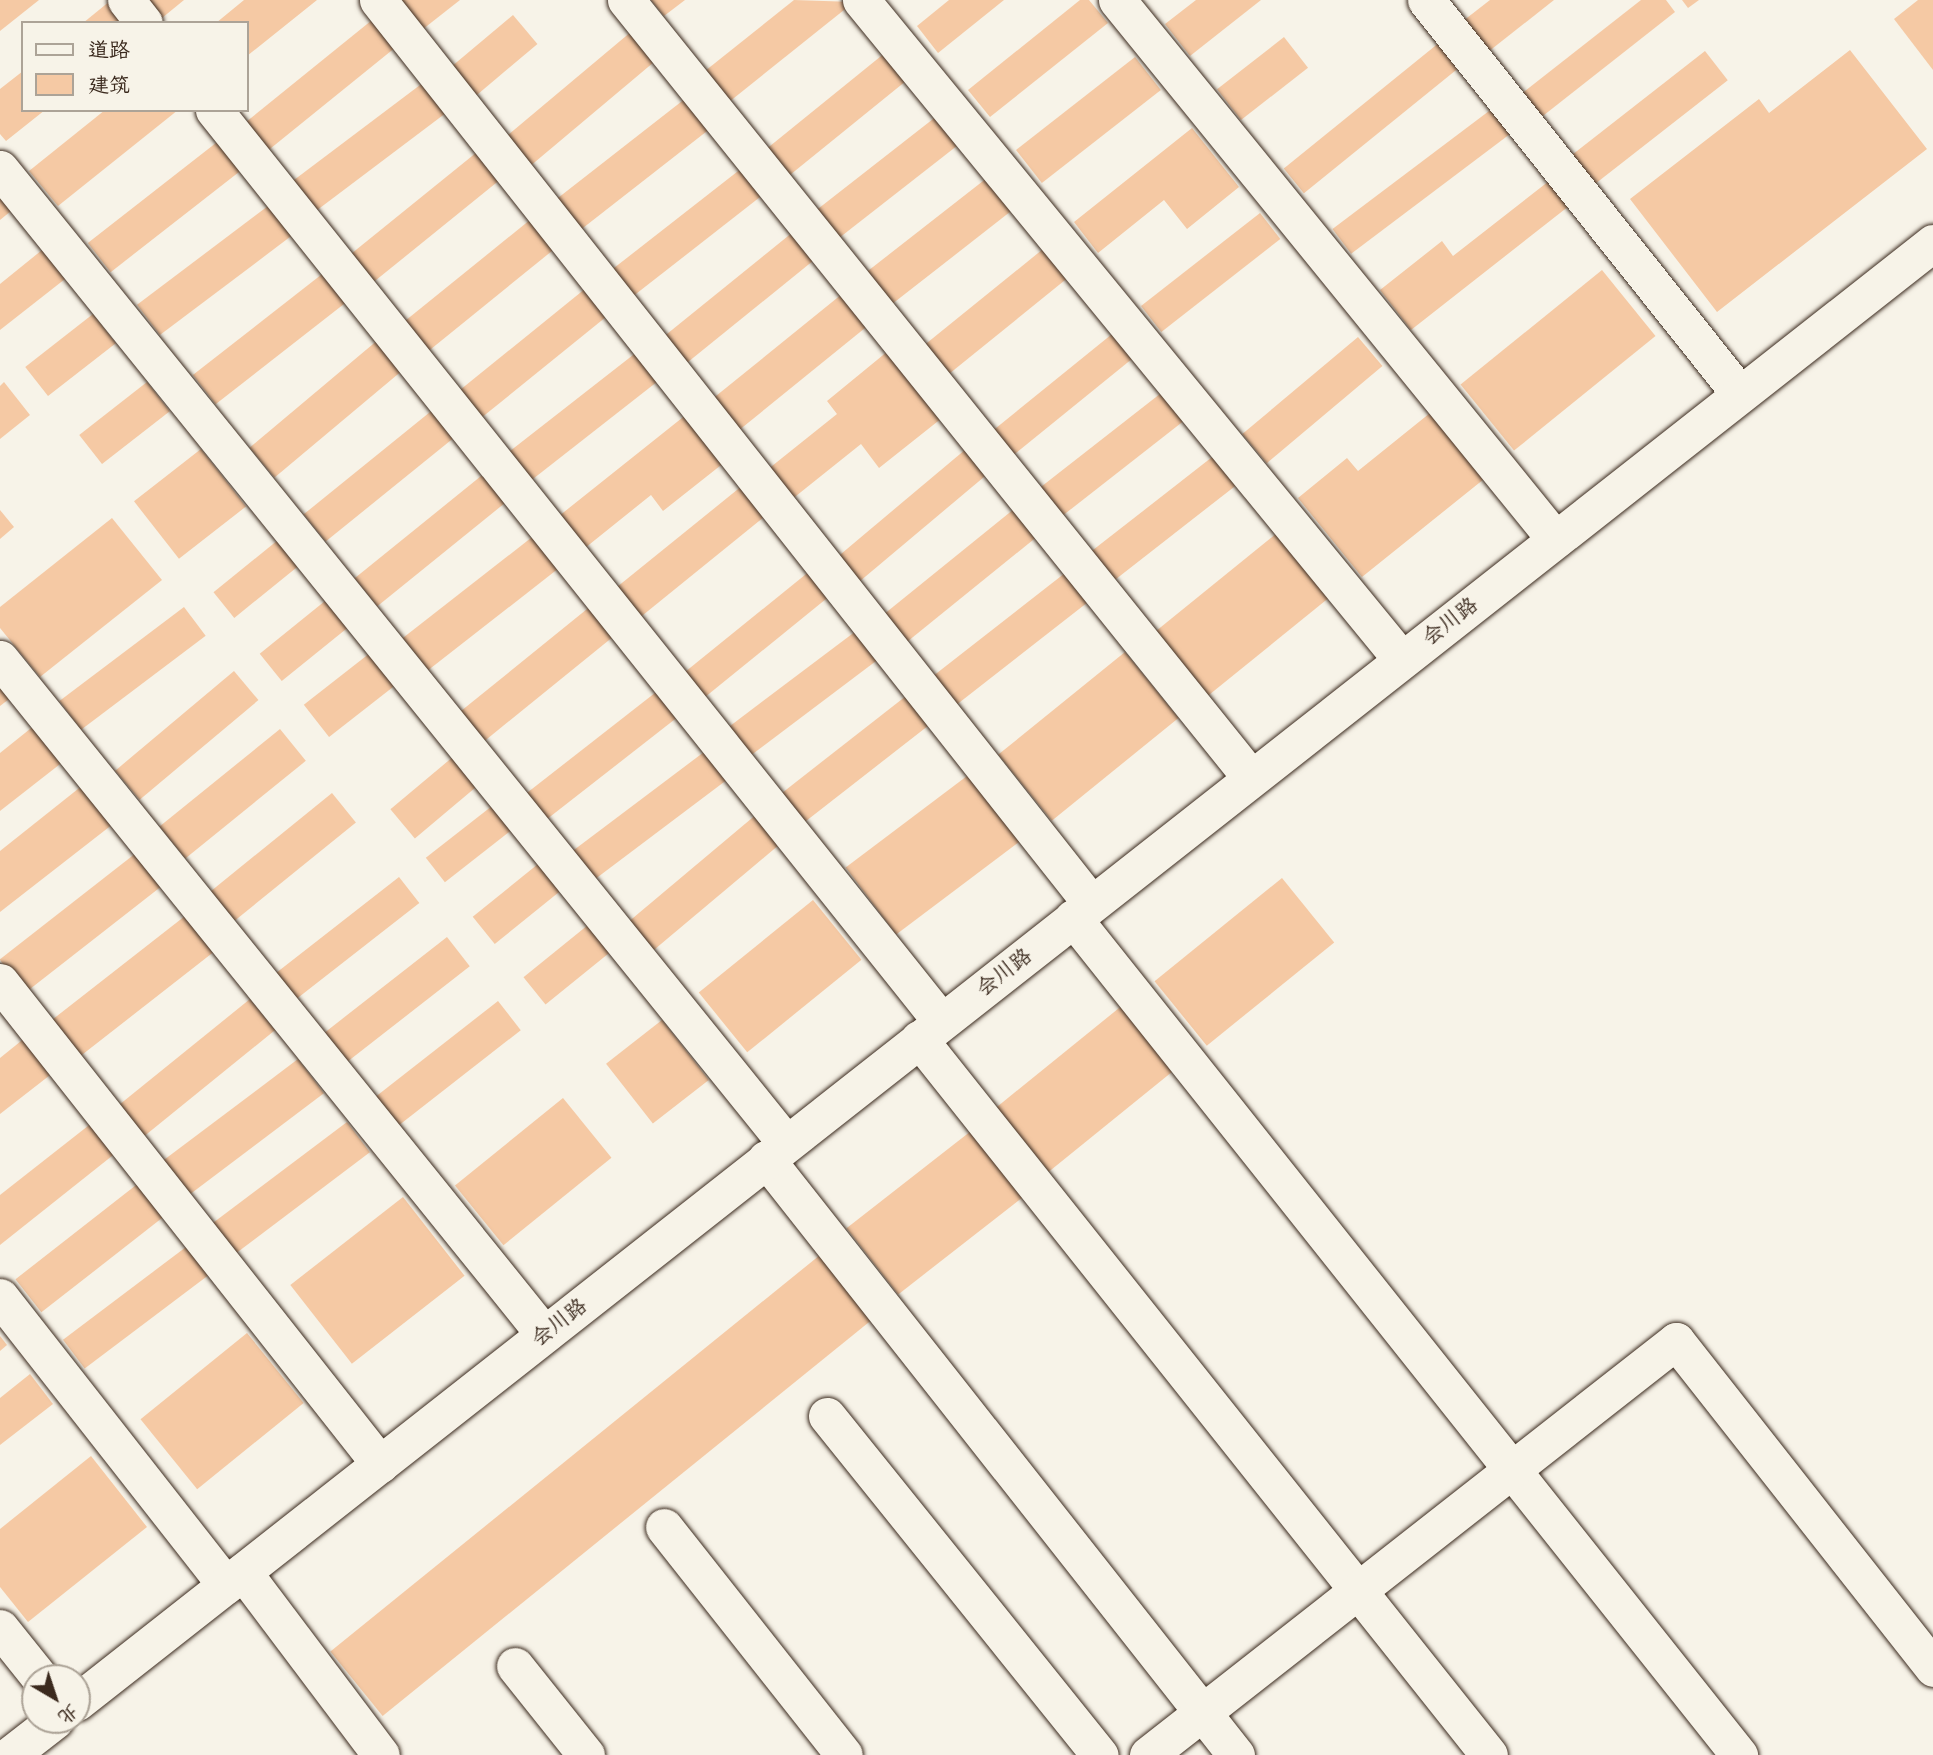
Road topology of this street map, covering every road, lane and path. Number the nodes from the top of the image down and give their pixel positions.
1 (126, 0) edge
2 (378, 0) edge
3 (626, 0) edge
4 (861, 0) edge
5 (1117, 0) edge
6 (1426, 0) edge
7 (142, 21) edge
8 (216, 112) edge
9 (0, 169) edge
10 (1933, 243) edge
11 (1740, 394) junction
12 (1555, 539) junction
13 (0, 659) edge
14 (1402, 660) junction
15 (1251, 778) junction
16 (1082, 911) junction
17 (0, 982) edge
18 (930, 1030) junction
19 (776, 1151) junction
20 (0, 1297) edge
21 (544, 1334) junction
22 (827, 1416) dead end
23 (380, 1464) junction
24 (1512, 1470) junction
25 (664, 1527) dead end
26 (234, 1578) junction
27 (1358, 1591) junction
28 (0, 1628) edge
29 (29, 1664) edge
30 (515, 1666) dead end
31 (1933, 1668) edge
32 (91, 1691) edge
33 (1202, 1712) junction
34 (37, 1734) edge
35 (10, 1755) edge
36 (381, 1755) edge
37 (586, 1755) edge
38 (844, 1755) edge
39 (1100, 1755) edge
40 (1148, 1755) edge
41 (1236, 1755) edge
42 (1489, 1755) edge
43 (1739, 1755) edge

1 - 7 street
2 - 16 street
3 - 15 street
4 - 14 street
5 - 12 street
6 - 11 street
8 - 18 street
9 - 19 street
10 - 11 street, 会川路
11 - 12 street, 会川路
12 - 14 street, 会川路
13 - 21 street
14 - 15 street, 会川路
15 - 16 street, 会川路
16 - 18 street, 会川路
16 - 24 street
17 - 23 street
18 - 19 street, 会川路
18 - 27 street
19 - 21 street, 会川路
19 - 33 street
20 - 26 street
21 - 23 street, 会川路
22 - 39 street
23 - 26 street, 会川路
24 - 27 street
24 - 31 street
24 - 43 street
25 - 38 street
26 - 32 street, 会川路
26 - 36 street
27 - 33 street
27 - 42 street
28 - 29 street
30 - 37 street
33 - 40 street
33 - 41 street
34 - 35 street

